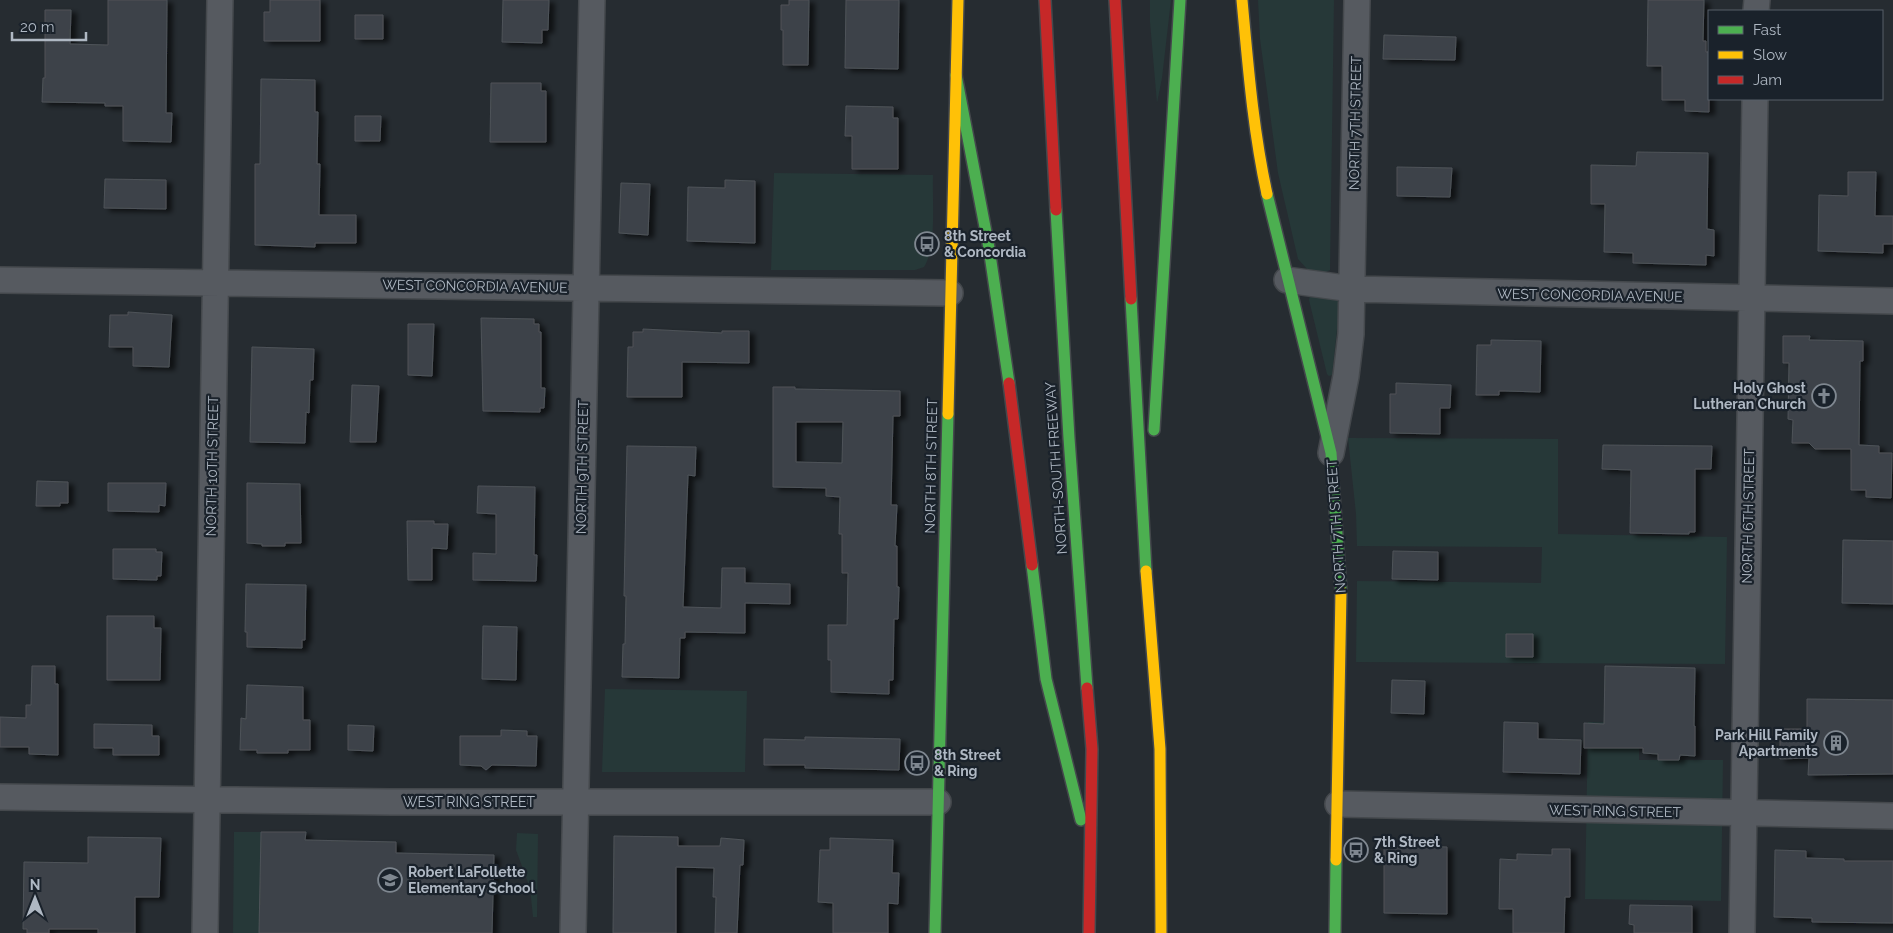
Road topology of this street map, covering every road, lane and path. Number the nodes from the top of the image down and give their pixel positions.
1 (220, 0) edge
2 (592, 0) edge
3 (958, 0) edge
4 (1045, 0) edge
5 (1115, 0) edge
6 (1180, 0) edge
7 (1242, 0) edge
8 (1357, 0) edge
9 (956, 75) junction
10 (1754, 100) edge
11 (0, 280) edge
12 (1287, 280) junction
13 (215, 282) junction
14 (586, 287) junction
15 (1352, 289) junction
16 (950, 292) junction
17 (1752, 298) junction
18 (1893, 301) edge
19 (1153, 441) dead end
20 (1331, 453) junction
21 (1152, 470) dead end
22 (1146, 569) junction
23 (0, 797) edge
24 (208, 799) junction
25 (938, 802) junction
26 (575, 803) junction
27 (1338, 804) junction
28 (1744, 814) junction
29 (1893, 816) edge
30 (1089, 852) junction
31 (205, 933) edge
32 (572, 933) edge
33 (935, 933) edge
34 (1089, 933) edge
35 (1161, 933) edge
36 (1334, 933) edge
37 (1742, 933) edge

1 - 13 street, NORTH 10TH STREET
2 - 14 street, NORTH 9TH STREET
3 - 9 main road, NORTH 8TH STREET
4 - 30 main road, NORTH-SOUTH FREEWAY
5 - 22 main road
6 - 19 main road
7 - 12 main road
8 - 15 street, NORTH 7TH STREET
9 - 16 main road, NORTH 8TH STREET
9 - 30 main road
10 - 17 street, NORTH 6TH STREET
11 - 13 street, WEST CONCORDIA AVENUE
12 - 15 street, WEST CONCORDIA AVENUE
12 - 20 main road
13 - 14 street, WEST CONCORDIA AVENUE
13 - 24 street, NORTH 10TH STREET
14 - 16 street, WEST CONCORDIA AVENUE
14 - 26 street, NORTH 9TH STREET
15 - 17 street, WEST CONCORDIA AVENUE
15 - 20 street, NORTH 7TH STREET
16 - 25 main road, NORTH 8TH STREET
17 - 18 street, WEST CONCORDIA AVENUE
17 - 28 street, NORTH 6TH STREET
20 - 27 main road, NORTH 7TH STREET
21 - 22 main road
22 - 35 main road
23 - 24 street, WEST RING STREET
24 - 26 street, WEST RING STREET
24 - 31 street, NORTH 10TH STREET
25 - 26 street, WEST RING STREET
25 - 33 main road, NORTH 8TH STREET
26 - 32 street, NORTH 9TH STREET
27 - 28 street, WEST RING STREET
27 - 36 main road, NORTH 7TH STREET
28 - 29 street, WEST RING STREET
28 - 37 street, NORTH 6TH STREET
30 - 34 main road, NORTH-SOUTH FREEWAY

